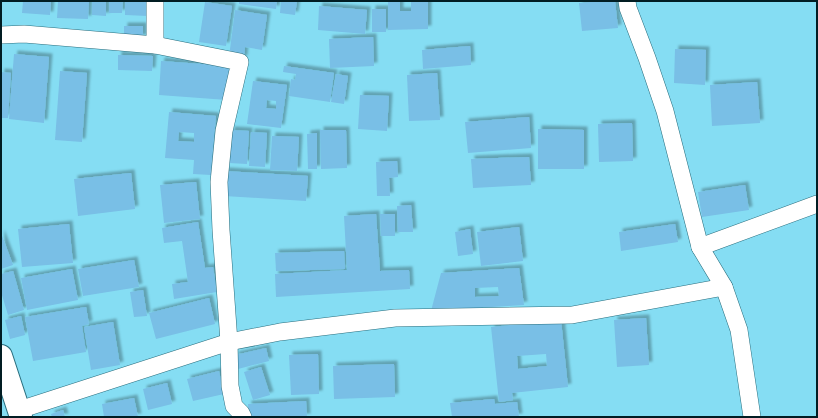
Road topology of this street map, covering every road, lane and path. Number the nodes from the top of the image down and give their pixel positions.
1 (155, 1) edge
2 (627, 1) edge
3 (1, 35) edge
4 (154, 45) junction
5 (817, 204) edge
6 (700, 247) junction
7 (724, 287) junction
8 (229, 342) junction
9 (1, 356) edge
10 (20, 414) edge
11 (243, 417) edge
12 (752, 417) edge

1 - 4 street
2 - 6 street
3 - 4 street
4 - 8 street
5 - 6 street
6 - 7 street
7 - 8 street
7 - 12 street
8 - 10 street
8 - 11 street
9 - 10 main road

